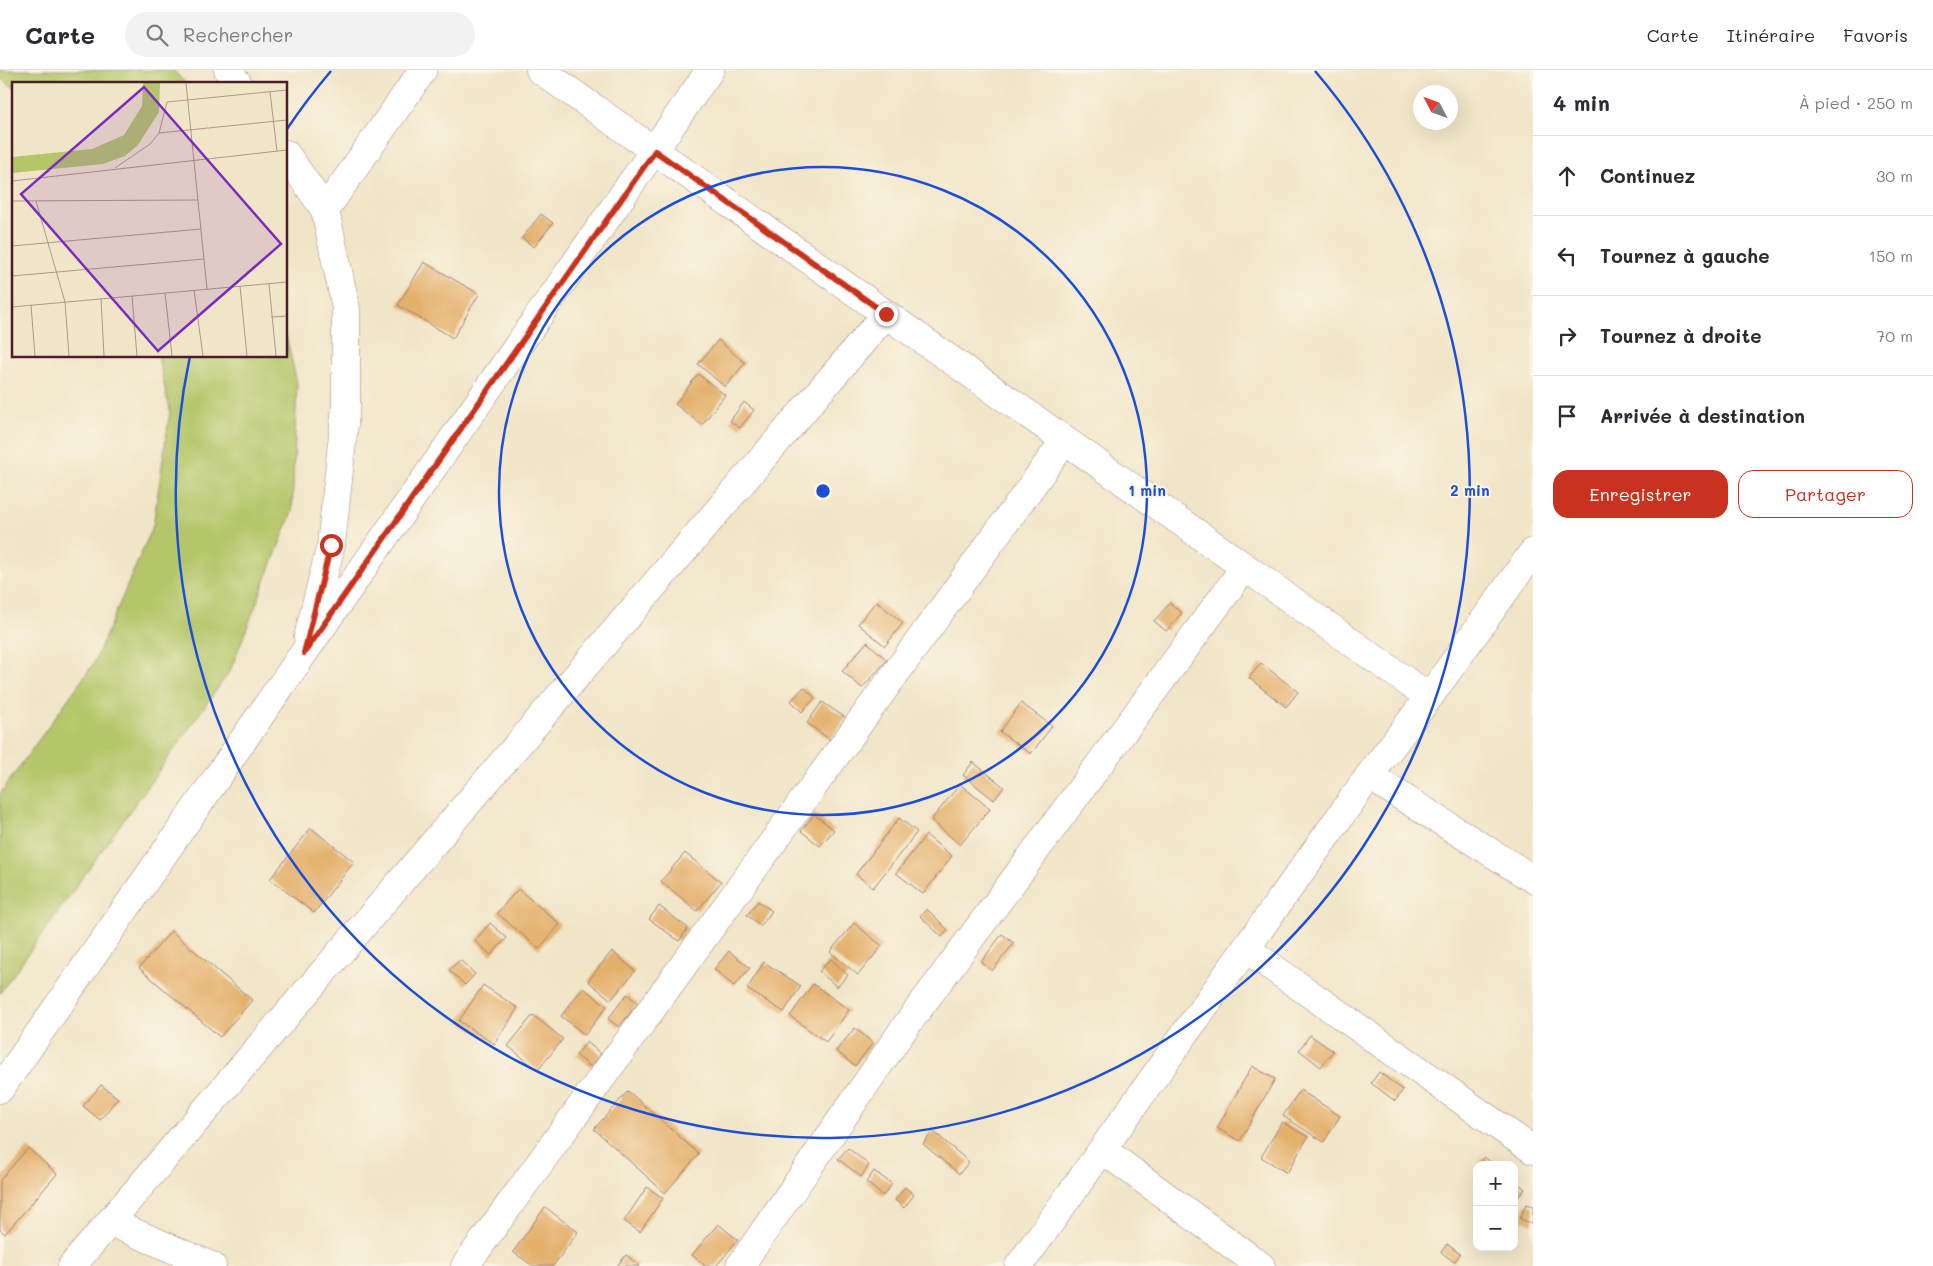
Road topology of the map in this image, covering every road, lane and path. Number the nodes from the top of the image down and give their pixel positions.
1 (228, 70) edge
2 (424, 70) edge
3 (540, 70) edge
4 (710, 70) edge
5 (237, 82) edge
6 (655, 151) junction
7 (288, 157) edge
8 (325, 210) junction
9 (886, 314) junction
10 (1065, 440) junction
11 (1533, 552) edge
12 (1245, 567) junction
13 (304, 653) junction
14 (1429, 697) junction
15 (1369, 776) junction
16 (1533, 879) edge
17 (1246, 949) junction
18 (0, 1089) edge
19 (1103, 1150) junction
20 (1533, 1150) edge
21 (110, 1222) junction
22 (72, 1266) edge
23 (212, 1266) edge
24 (464, 1266) edge
25 (740, 1266) edge
26 (1019, 1266) edge
27 (1262, 1266) edge

1 - 5 main road
2 - 8 main road
3 - 6 main road
4 - 6 main road
6 - 9 main road
6 - 13 main road
7 - 8 main road
8 - 13 main road
9 - 10 main road
9 - 21 main road
10 - 12 main road
10 - 24 main road
11 - 14 main road
12 - 14 main road
12 - 25 main road
13 - 18 main road
14 - 15 main road
15 - 16 main road
15 - 17 main road
17 - 19 main road
17 - 20 main road
19 - 26 main road
19 - 27 main road
21 - 22 main road
21 - 23 main road

